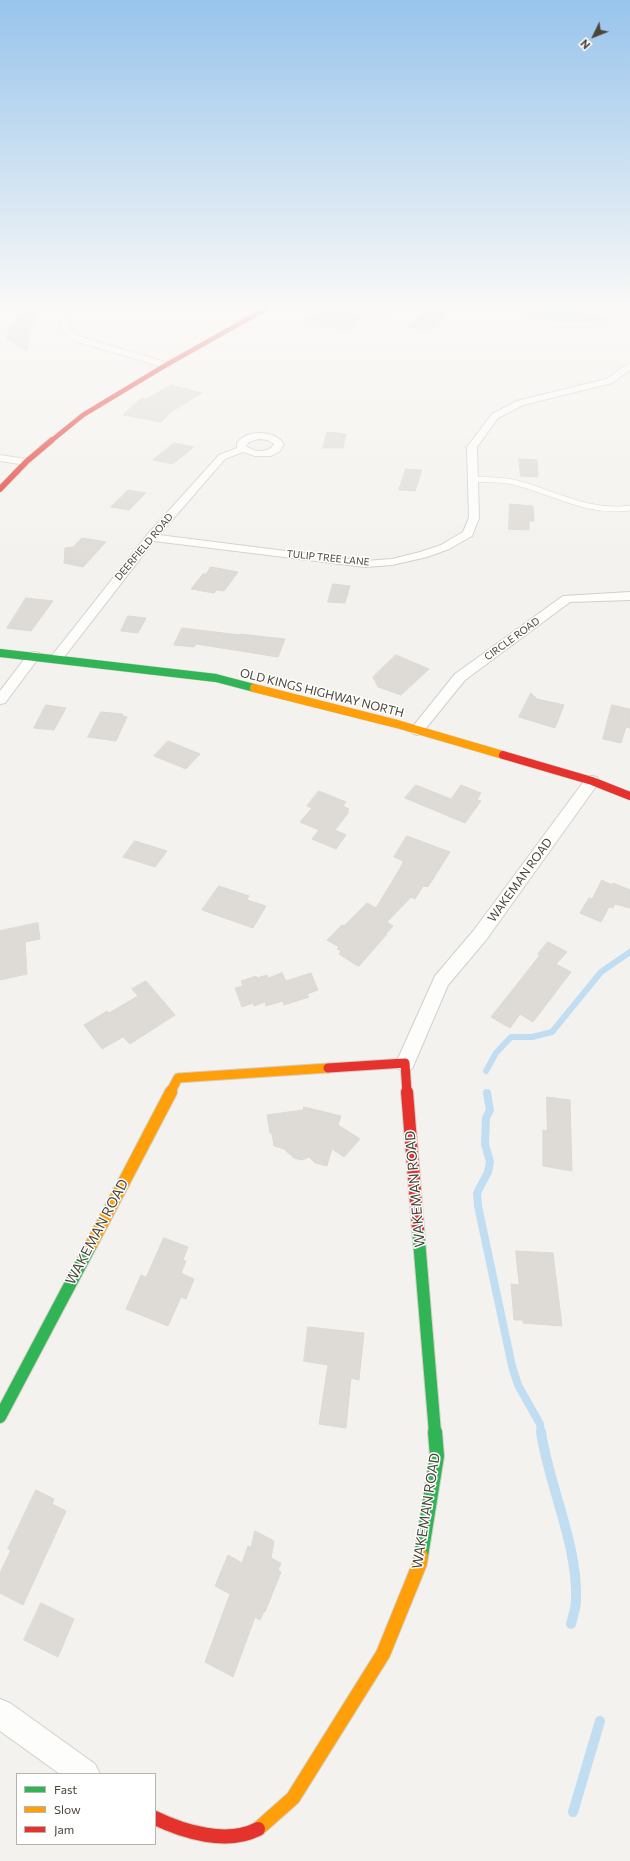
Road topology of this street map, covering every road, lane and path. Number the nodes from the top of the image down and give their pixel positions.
1 (118, 394) edge
2 (557, 394) edge
3 (243, 449) dead end
4 (0, 458) edge
5 (26, 462) junction
6 (474, 479) junction
7 (0, 489) edge
8 (630, 508) edge
9 (151, 537) junction
10 (630, 596) edge
11 (0, 653) edge
12 (34, 656) junction
13 (56, 658) junction
14 (0, 700) edge
15 (417, 730) junction
16 (592, 781) junction
17 (630, 796) edge
18 (405, 1063) junction
19 (0, 1417) edge
20 (0, 1713) edge
21 (84, 1773) edge
22 (156, 1819) edge

1 - 5 street
2 - 6 street, TULIP TREE LANE
3 - 9 street, DEERFIELD ROAD
4 - 5 street
5 - 7 street
6 - 8 lane
6 - 9 street, TULIP TREE LANE
9 - 13 street, DEERFIELD ROAD
10 - 15 street, CIRCLE ROAD
11 - 12 street, OLD KINGS HIGHWAY NORTH
12 - 13 street, OLD KINGS HIGHWAY NORTH
12 - 14 street
13 - 15 street, OLD KINGS HIGHWAY NORTH
15 - 16 street, OLD KINGS HIGHWAY NORTH
16 - 17 street, OLD KINGS HIGHWAY NORTH
16 - 18 street, WAKEMAN ROAD
18 - 19 street, WAKEMAN ROAD
18 - 22 street, WAKEMAN ROAD
20 - 21 street

